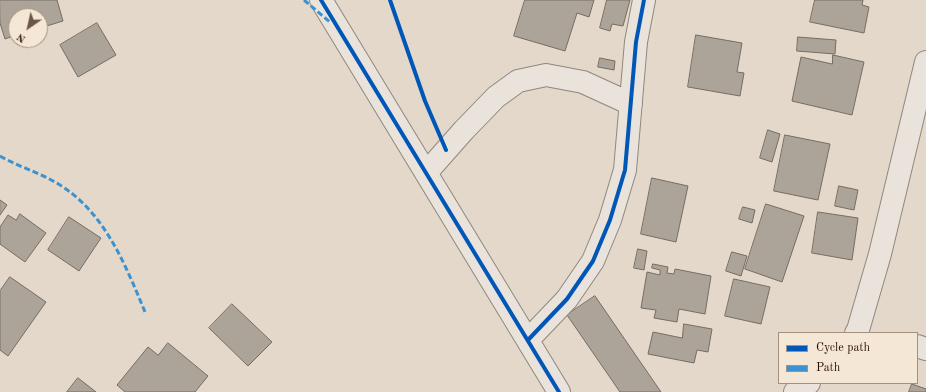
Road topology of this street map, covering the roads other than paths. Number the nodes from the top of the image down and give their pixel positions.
1 (321, 0) edge
2 (644, 0) edge
3 (926, 62) edge
4 (631, 104) junction
5 (426, 173) junction
6 (862, 332) edge
7 (528, 340) junction
8 (807, 384) edge
9 (559, 392) edge
10 (795, 392) edge

1 - 5 street
2 - 4 street
3 - 6 street
4 - 5 street
4 - 7 street
5 - 7 street
7 - 9 street
8 - 10 street

